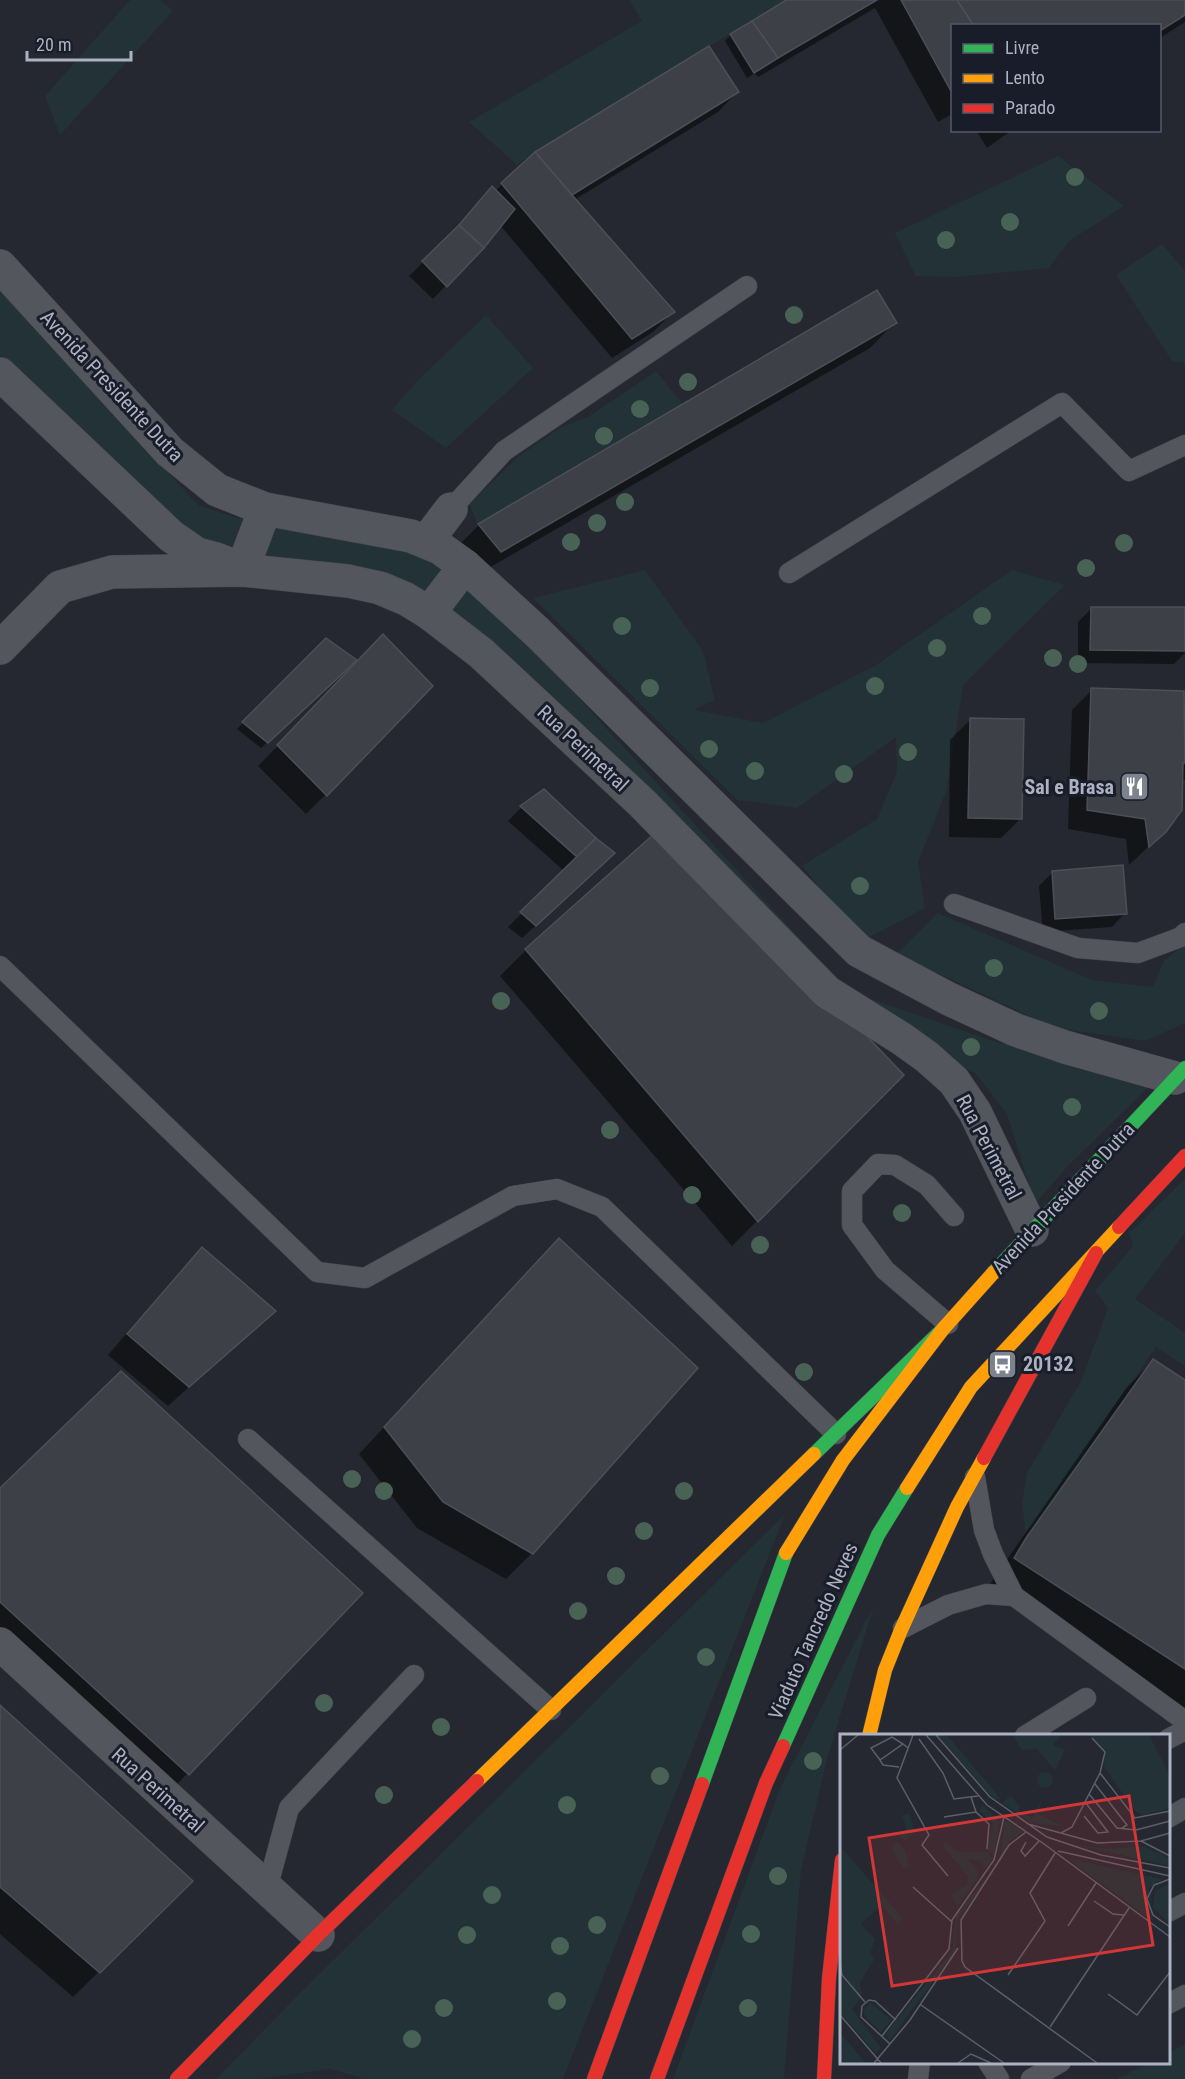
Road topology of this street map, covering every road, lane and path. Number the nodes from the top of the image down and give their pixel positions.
1 (0, 266) edge
2 (747, 286) dead end
3 (0, 374) edge
4 (1185, 446) edge
5 (265, 509) junction
6 (451, 509) joint
7 (426, 542) junction
8 (465, 566) junction
9 (242, 570) junction
10 (789, 573) dead end
11 (429, 613) junction
12 (0, 648) edge
13 (954, 904) dead end
14 (1185, 933) edge
15 (0, 966) edge
16 (1180, 1073) edge
17 (1185, 1156) edge
18 (954, 1216) dead end
19 (1032, 1230) junction
20 (1096, 1253) junction
21 (945, 1327) junction
22 (836, 1434) junction
23 (248, 1439) dead end
24 (975, 1474) junction
25 (1014, 1596) junction
26 (901, 1630) junction
27 (0, 1644) edge
28 (414, 1675) dead end
29 (1086, 1698) dead end
30 (551, 1710) junction
31 (1185, 1721) edge
32 (1185, 1730) edge
33 (869, 1734) edge
34 (1028, 1734) edge
35 (1170, 1738) edge
36 (1185, 1808) edge
37 (1170, 1817) edge
38 (840, 1878) edge
39 (267, 1889) junction
40 (1185, 1903) edge
41 (1170, 1911) edge
42 (318, 1935) junction
43 (1185, 1995) edge
44 (1170, 2003) edge
45 (920, 2064) edge
46 (989, 2064) edge
47 (1058, 2064) edge
48 (177, 2079) edge
49 (594, 2079) edge
50 (657, 2079) edge
51 (824, 2079) edge
52 (918, 2079) edge
53 (999, 2079) edge
54 (1031, 2079) edge

1 - 5 street, Avenida Presidente Dutra
2 - 6 lane
3 - 9 street
4 - 10 lane
5 - 7 street
5 - 9 street
6 - 7 street
7 - 8 street
8 - 11 street
8 - 16 street
9 - 11 street, Rua Perimetral
9 - 12 street, Rua Perimetral
11 - 19 street, Rua Perimetral
13 - 14 lane
15 - 22 lane
16 - 19 main road, Avenida Presidente Dutra
17 - 20 main road
18 - 21 lane
19 - 21 main road, Avenida Presidente Dutra
20 - 24 main road
20 - 50 main road, Viaduto Tancredo Neves
21 - 22 main road
21 - 49 main road
22 - 30 main road
23 - 30 lane
24 - 25 lane
24 - 26 main road
25 - 26 lane
25 - 31 lane
26 - 33 main road
27 - 39 street, Rua Perimetral
28 - 39 lane
29 - 34 lane
30 - 42 main road
32 - 35 lane
36 - 37 lane
38 - 51 main road
39 - 42 street, Rua Perimetral
40 - 41 lane
42 - 48 main road
43 - 44 lane
45 - 52 lane
46 - 53 lane
47 - 54 lane

